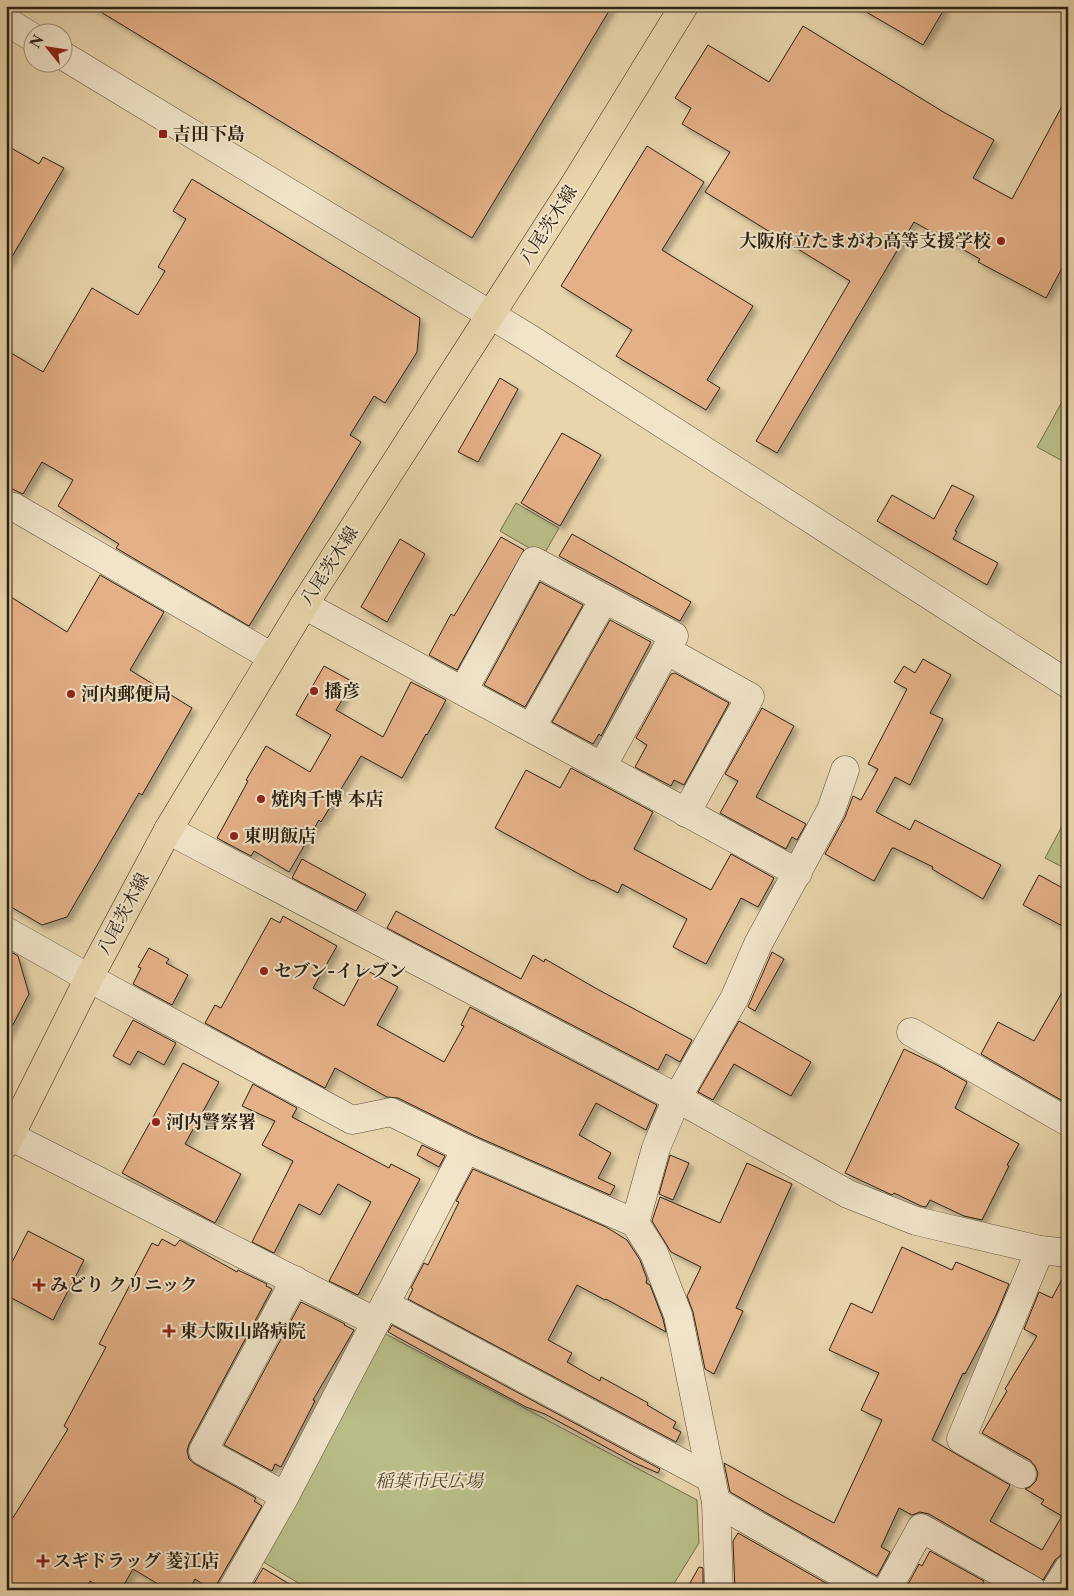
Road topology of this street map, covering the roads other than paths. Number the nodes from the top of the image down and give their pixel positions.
1 (684, 6) edge
2 (6, 22) edge
3 (22, 31) edge
4 (72, 61) edge
5 (491, 314) junction
6 (9, 510) edge
7 (604, 598) junction
8 (304, 605) junction
9 (666, 650) junction
10 (272, 657) junction
11 (1068, 684) edge
12 (463, 691) junction
13 (531, 728) junction
14 (602, 767) junction
15 (845, 770) dead end
16 (686, 813) junction
17 (168, 830) junction
18 (798, 873) junction
19 (6, 931) edge
20 (89, 978) junction
21 (911, 1032) dead end
22 (677, 1098) junction
23 (1068, 1122) edge
24 (8, 1140) edge
25 (466, 1149) junction
26 (635, 1224) junction
27 (1040, 1250) junction
28 (1068, 1253) edge
29 (295, 1280) junction
30 (381, 1313) junction
31 (1022, 1474) dead end
32 (713, 1490) junction
33 (285, 1496) junction
34 (1068, 1569) edge
35 (994, 1581) edge
36 (232, 1590) edge
37 (719, 1590) edge
38 (870, 1590) edge
39 (887, 1590) edge
40 (1032, 1590) edge
41 (1055, 1590) edge

1 - 5 main road, 八尾茨木線
2 - 3 street
4 - 5 street
5 - 8 main road, 八尾茨木線
5 - 11 street
6 - 10 street
7 - 9 street
7 - 12 street
7 - 13 street
8 - 10 main road, 八尾茨木線
8 - 12 street
9 - 14 street
9 - 16 street
10 - 17 main road, 八尾茨木線
12 - 13 street
13 - 14 street
14 - 16 street
15 - 18 street
16 - 18 street
17 - 20 main road, 八尾茨木線
17 - 22 street
18 - 22 street
19 - 20 street
20 - 24 main road, 八尾茨木線
20 - 25 street
21 - 23 street
22 - 26 street
22 - 27 street
24 - 29 street
25 - 26 street
25 - 30 street
26 - 32 street
27 - 28 street
27 - 31 street
29 - 30 street
29 - 33 street
30 - 32 street
30 - 33 street
32 - 37 street
32 - 38 street
33 - 36 street
34 - 41 street
35 - 39 street
35 - 40 street

